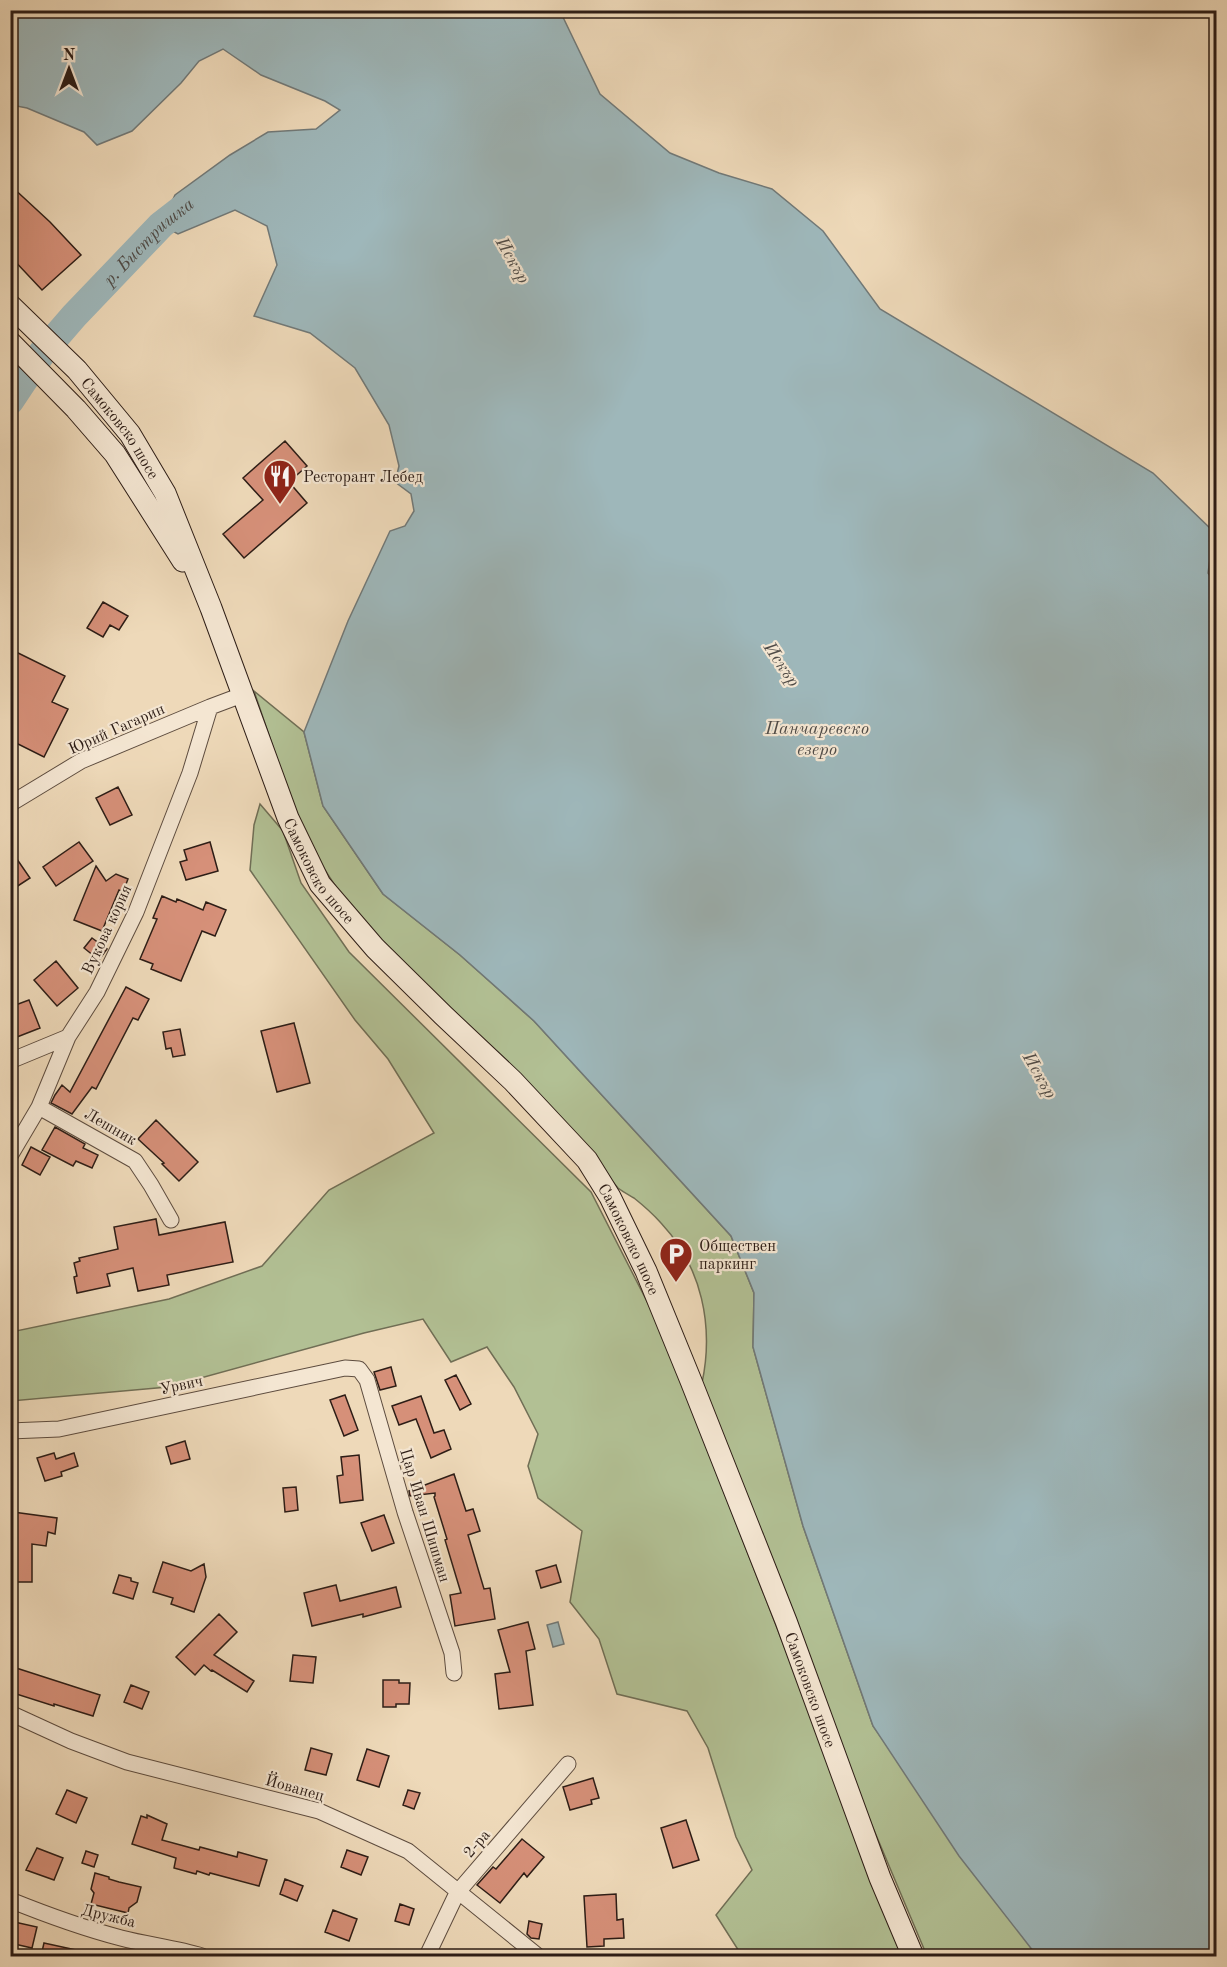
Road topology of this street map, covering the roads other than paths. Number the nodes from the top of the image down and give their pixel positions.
1 (13, 307) edge
2 (10, 342) edge
3 (211, 608) junction
4 (242, 695) junction
5 (210, 707) junction
6 (10, 804) edge
7 (68, 1037) junction
8 (10, 1061) edge
9 (39, 1107) junction
10 (10, 1156) edge
11 (171, 1220) dead end
12 (359, 1370) joint
13 (10, 1431) edge
14 (454, 1673) dead end
15 (10, 1713) edge
16 (568, 1764) dead end
17 (457, 1893) junction
18 (10, 1900) edge
19 (202, 1956) edge
20 (427, 1956) edge
21 (538, 1956) edge
22 (913, 1956) edge

1 - 3 main road, Самоковско шосе
2 - 3 main road, Самоковско шосе
3 - 4 main road, Самоковско шосе
4 - 5 street, Юрий Гагарин
4 - 22 main road, Самоковско шосе
5 - 6 street, Юрий Гагарин
5 - 7 street, Вукова кория
7 - 8 street
7 - 9 street, Вукова кория
9 - 10 street, Вукова кория
9 - 11 street, Лешник
12 - 13 street, Урвич
12 - 14 street, Цар Иван Шишман
15 - 17 street, Йованец
16 - 17 street, 2-ра
17 - 20 street, 2-ра
17 - 21 street, Йованец
18 - 19 street, Дружба

